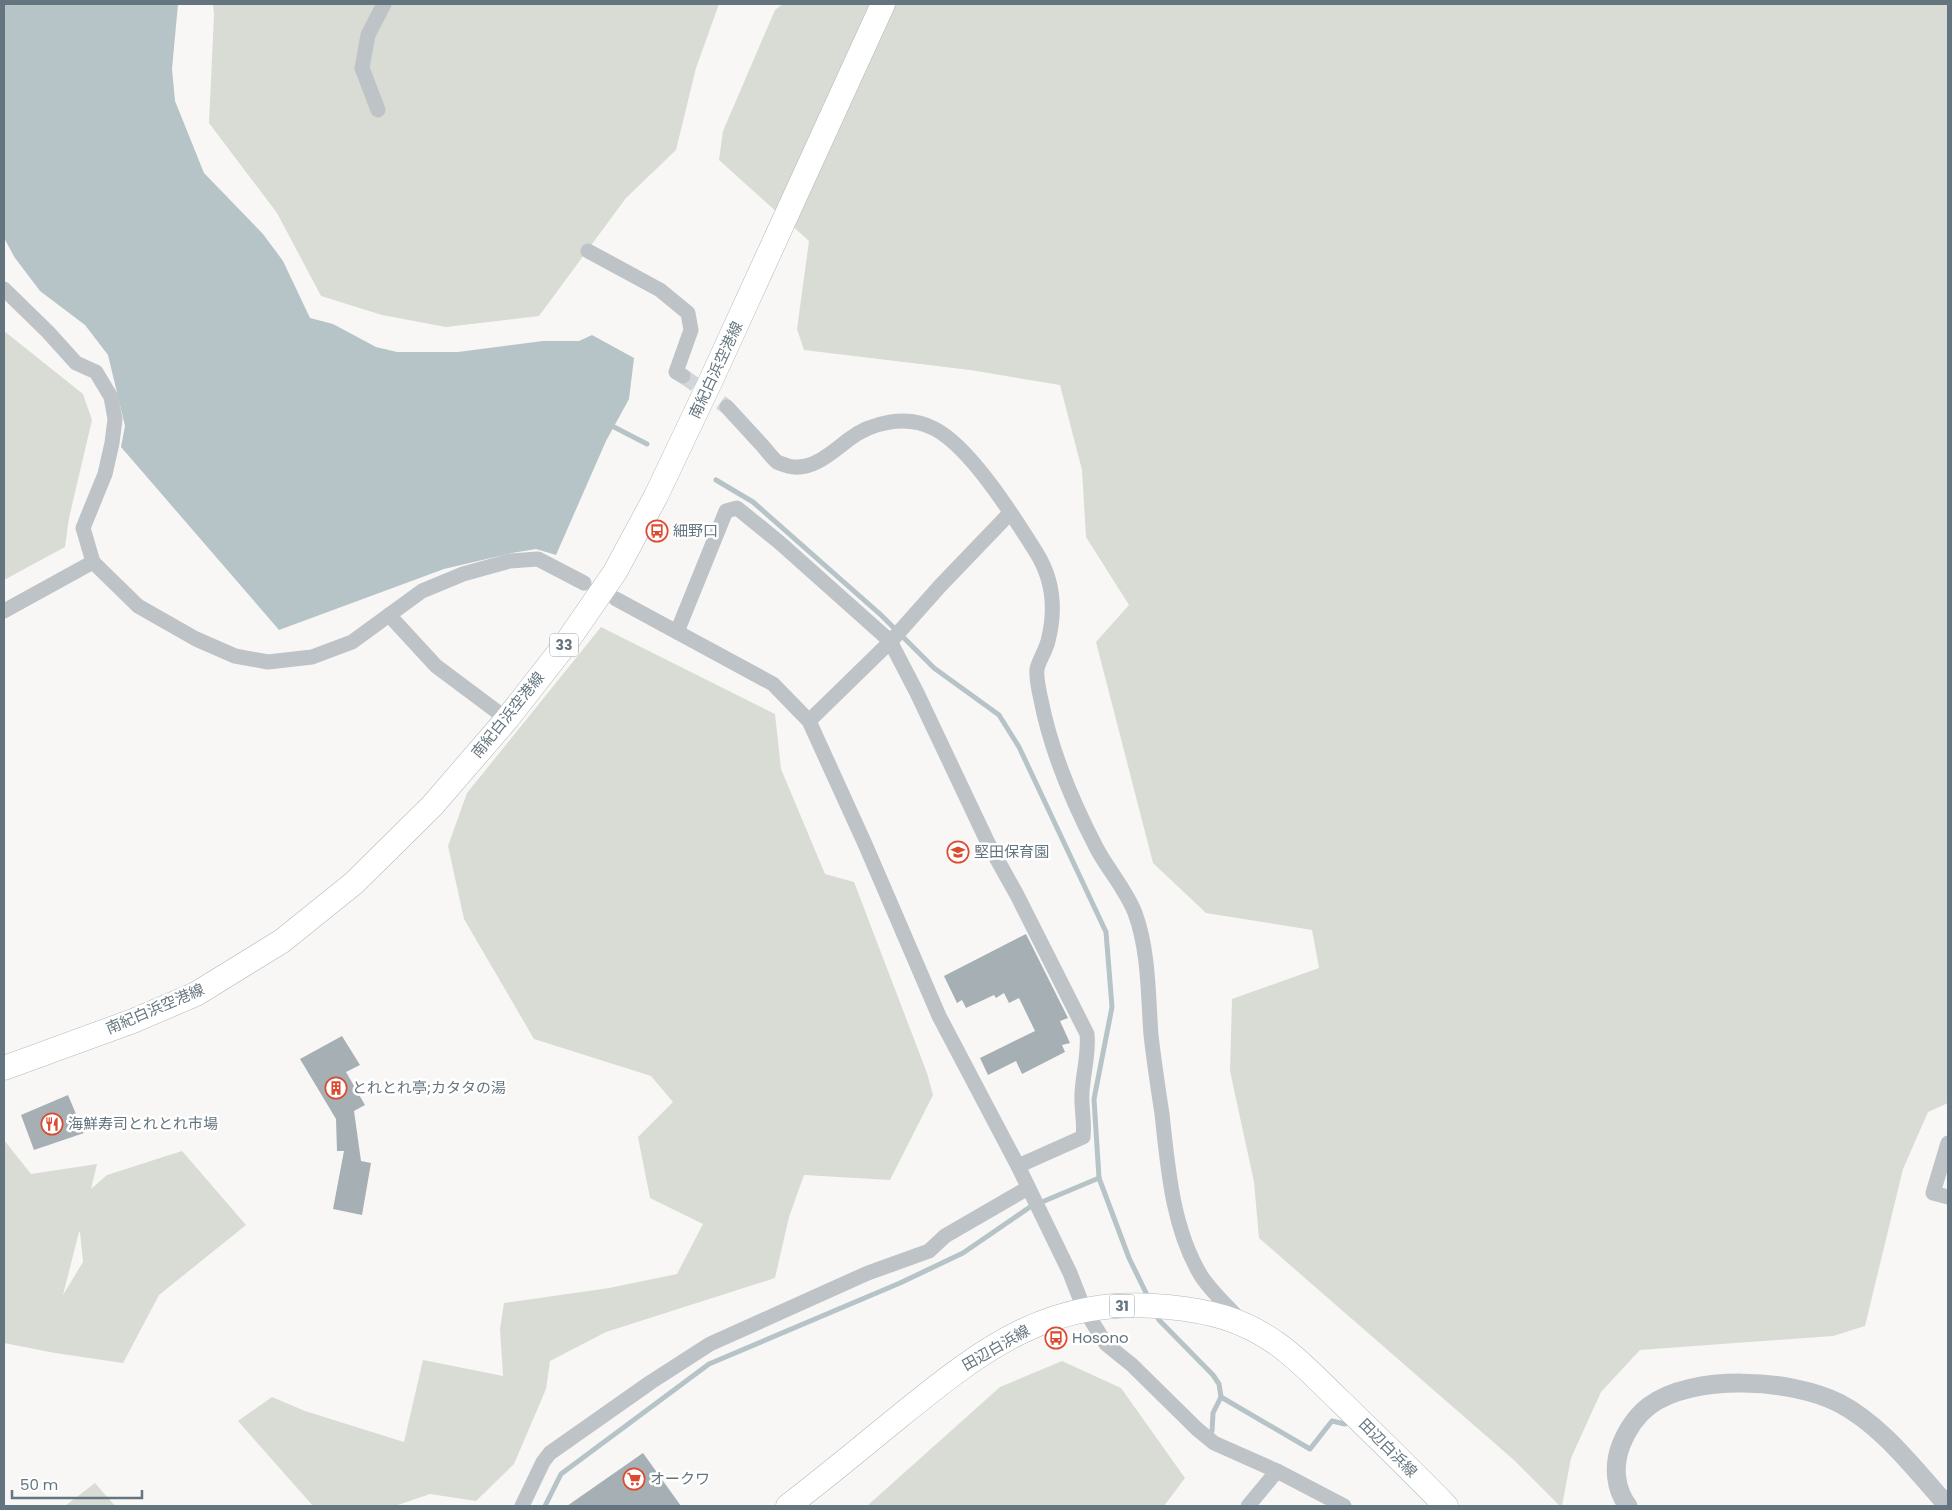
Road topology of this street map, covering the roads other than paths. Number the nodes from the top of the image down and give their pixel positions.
1 (384, 4) edge
2 (882, 4) edge
3 (378, 110) dead end
4 (588, 251) dead end
5 (4, 289) edge
6 (682, 376) dead end
7 (727, 407) tunnel mouth
8 (1010, 513) junction
9 (93, 562) junction
10 (584, 583) dead end
11 (616, 599) dead end
12 (4, 611) edge
13 (389, 615) junction
14 (677, 632) junction
15 (891, 640) junction
16 (506, 719) junction
17 (809, 721) junction
18 (4, 1068) edge
19 (1948, 1143) edge
20 (1018, 1166) junction
21 (1030, 1191) junction
22 (1948, 1197) edge
23 (1084, 1309) junction
24 (1242, 1322) junction
25 (1277, 1471) junction
26 (522, 1506) edge
27 (788, 1506) edge
28 (1248, 1506) edge
29 (1344, 1506) edge
30 (1446, 1506) edge
31 (1628, 1506) edge
32 (1948, 1506) edge

1 - 3 street
2 - 16 main road, 南紀白浜空港線 / 33
4 - 6 street
5 - 9 street
7 - 8 street
8 - 15 street
8 - 24 street
9 - 12 street
9 - 13 street
10 - 13 street
11 - 14 street
13 - 16 street
14 - 15 street
14 - 17 street
15 - 17 street
15 - 20 street
16 - 18 main road, 南紀白浜空港線 / 33
17 - 20 street
19 - 22 street
20 - 21 street
21 - 23 street
21 - 26 street
23 - 24 main road, 田辺白浜線 / 31
23 - 25 street
23 - 27 main road, 田辺白浜線 / 31
24 - 30 main road, 田辺白浜線 / 31
25 - 28 street
25 - 29 street
31 - 32 street

